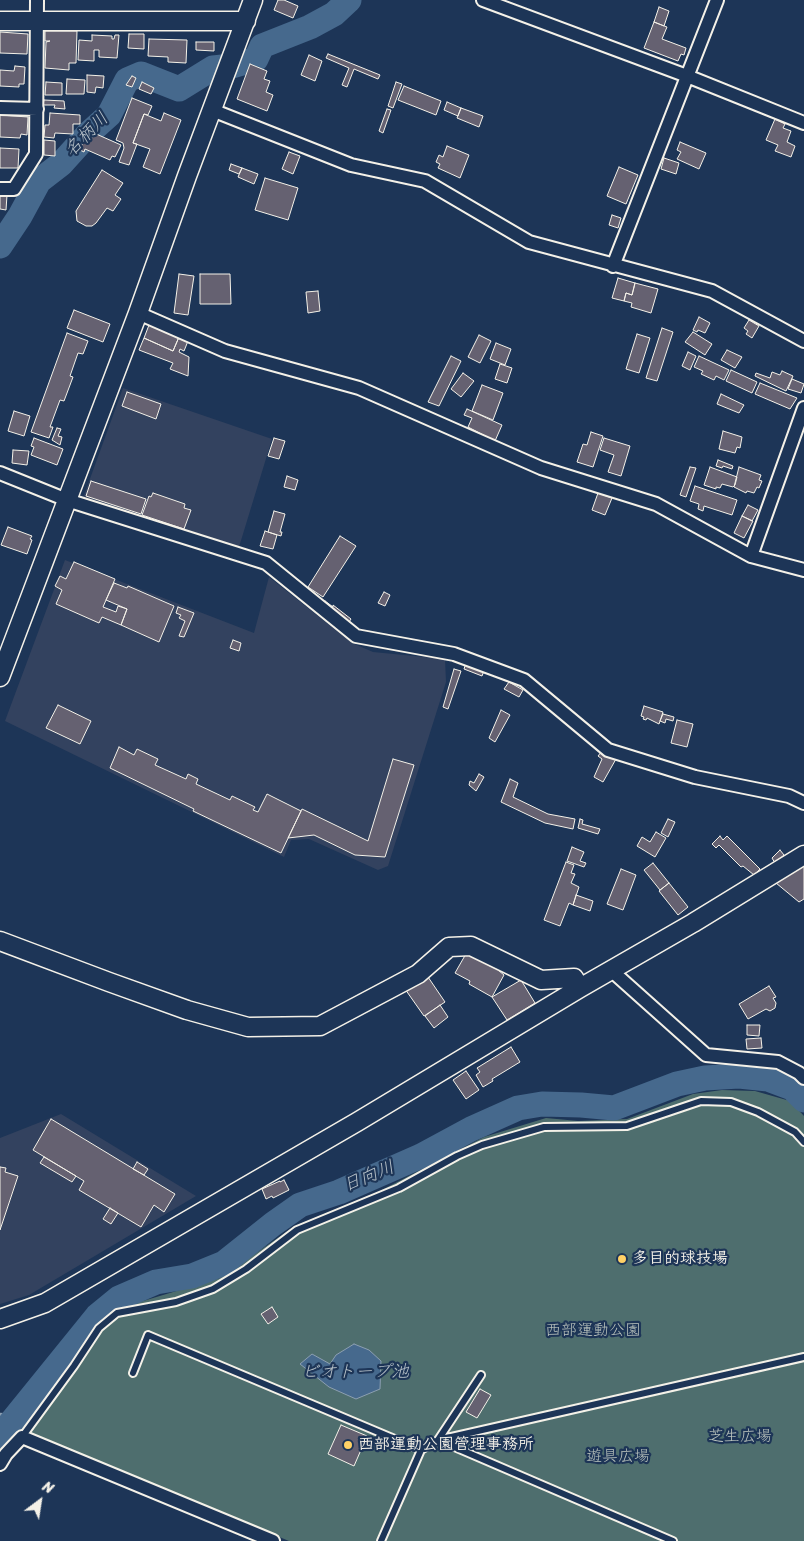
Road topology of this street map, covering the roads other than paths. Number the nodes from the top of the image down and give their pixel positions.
1 (37, 0) edge
2 (253, 0) edge
3 (484, 0) edge
4 (717, 0) edge
5 (0, 21) edge
6 (36, 21) junction
7 (246, 21) junction
8 (686, 76) junction
9 (214, 104) junction
10 (0, 108) edge
11 (37, 108) junction
12 (804, 124) edge
13 (0, 189) edge
14 (613, 266) junction
15 (138, 313) junction
16 (804, 341) edge
17 (804, 408) edge
18 (0, 473) edge
19 (67, 500) junction
20 (751, 556) junction
21 (804, 570) edge
22 (0, 677) edge
23 (804, 803) edge
24 (804, 854) edge
25 (0, 941) edge
26 (612, 971) junction
27 (580, 988) junction
28 (802, 1074) edge
29 (804, 1142) edge
30 (0, 1319) edge
31 (804, 1357) edge
32 (133, 1372) dead end
33 (481, 1375) dead end
34 (22, 1437) junction
35 (438, 1440) junction
36 (421, 1450) junction
37 (0, 1464) edge
38 (273, 1541) edge
39 (381, 1541) edge
40 (673, 1541) edge

1 - 6 street
2 - 7 street
3 - 8 street
4 - 8 street
5 - 6 street
6 - 7 street
6 - 11 street
7 - 9 street
8 - 12 street
8 - 14 street
9 - 14 street
9 - 15 street
10 - 11 street
11 - 13 street
14 - 16 street
15 - 19 street
15 - 20 street
17 - 20 street
18 - 19 street
19 - 22 street
19 - 23 street
20 - 21 street
24 - 26 street
25 - 27 street
26 - 27 street
26 - 28 street
27 - 30 street
29 - 34 lane
31 - 35 lane
32 - 36 lane
33 - 35 lane
34 - 37 street
34 - 38 street
35 - 36 lane
35 - 40 lane
36 - 39 lane

